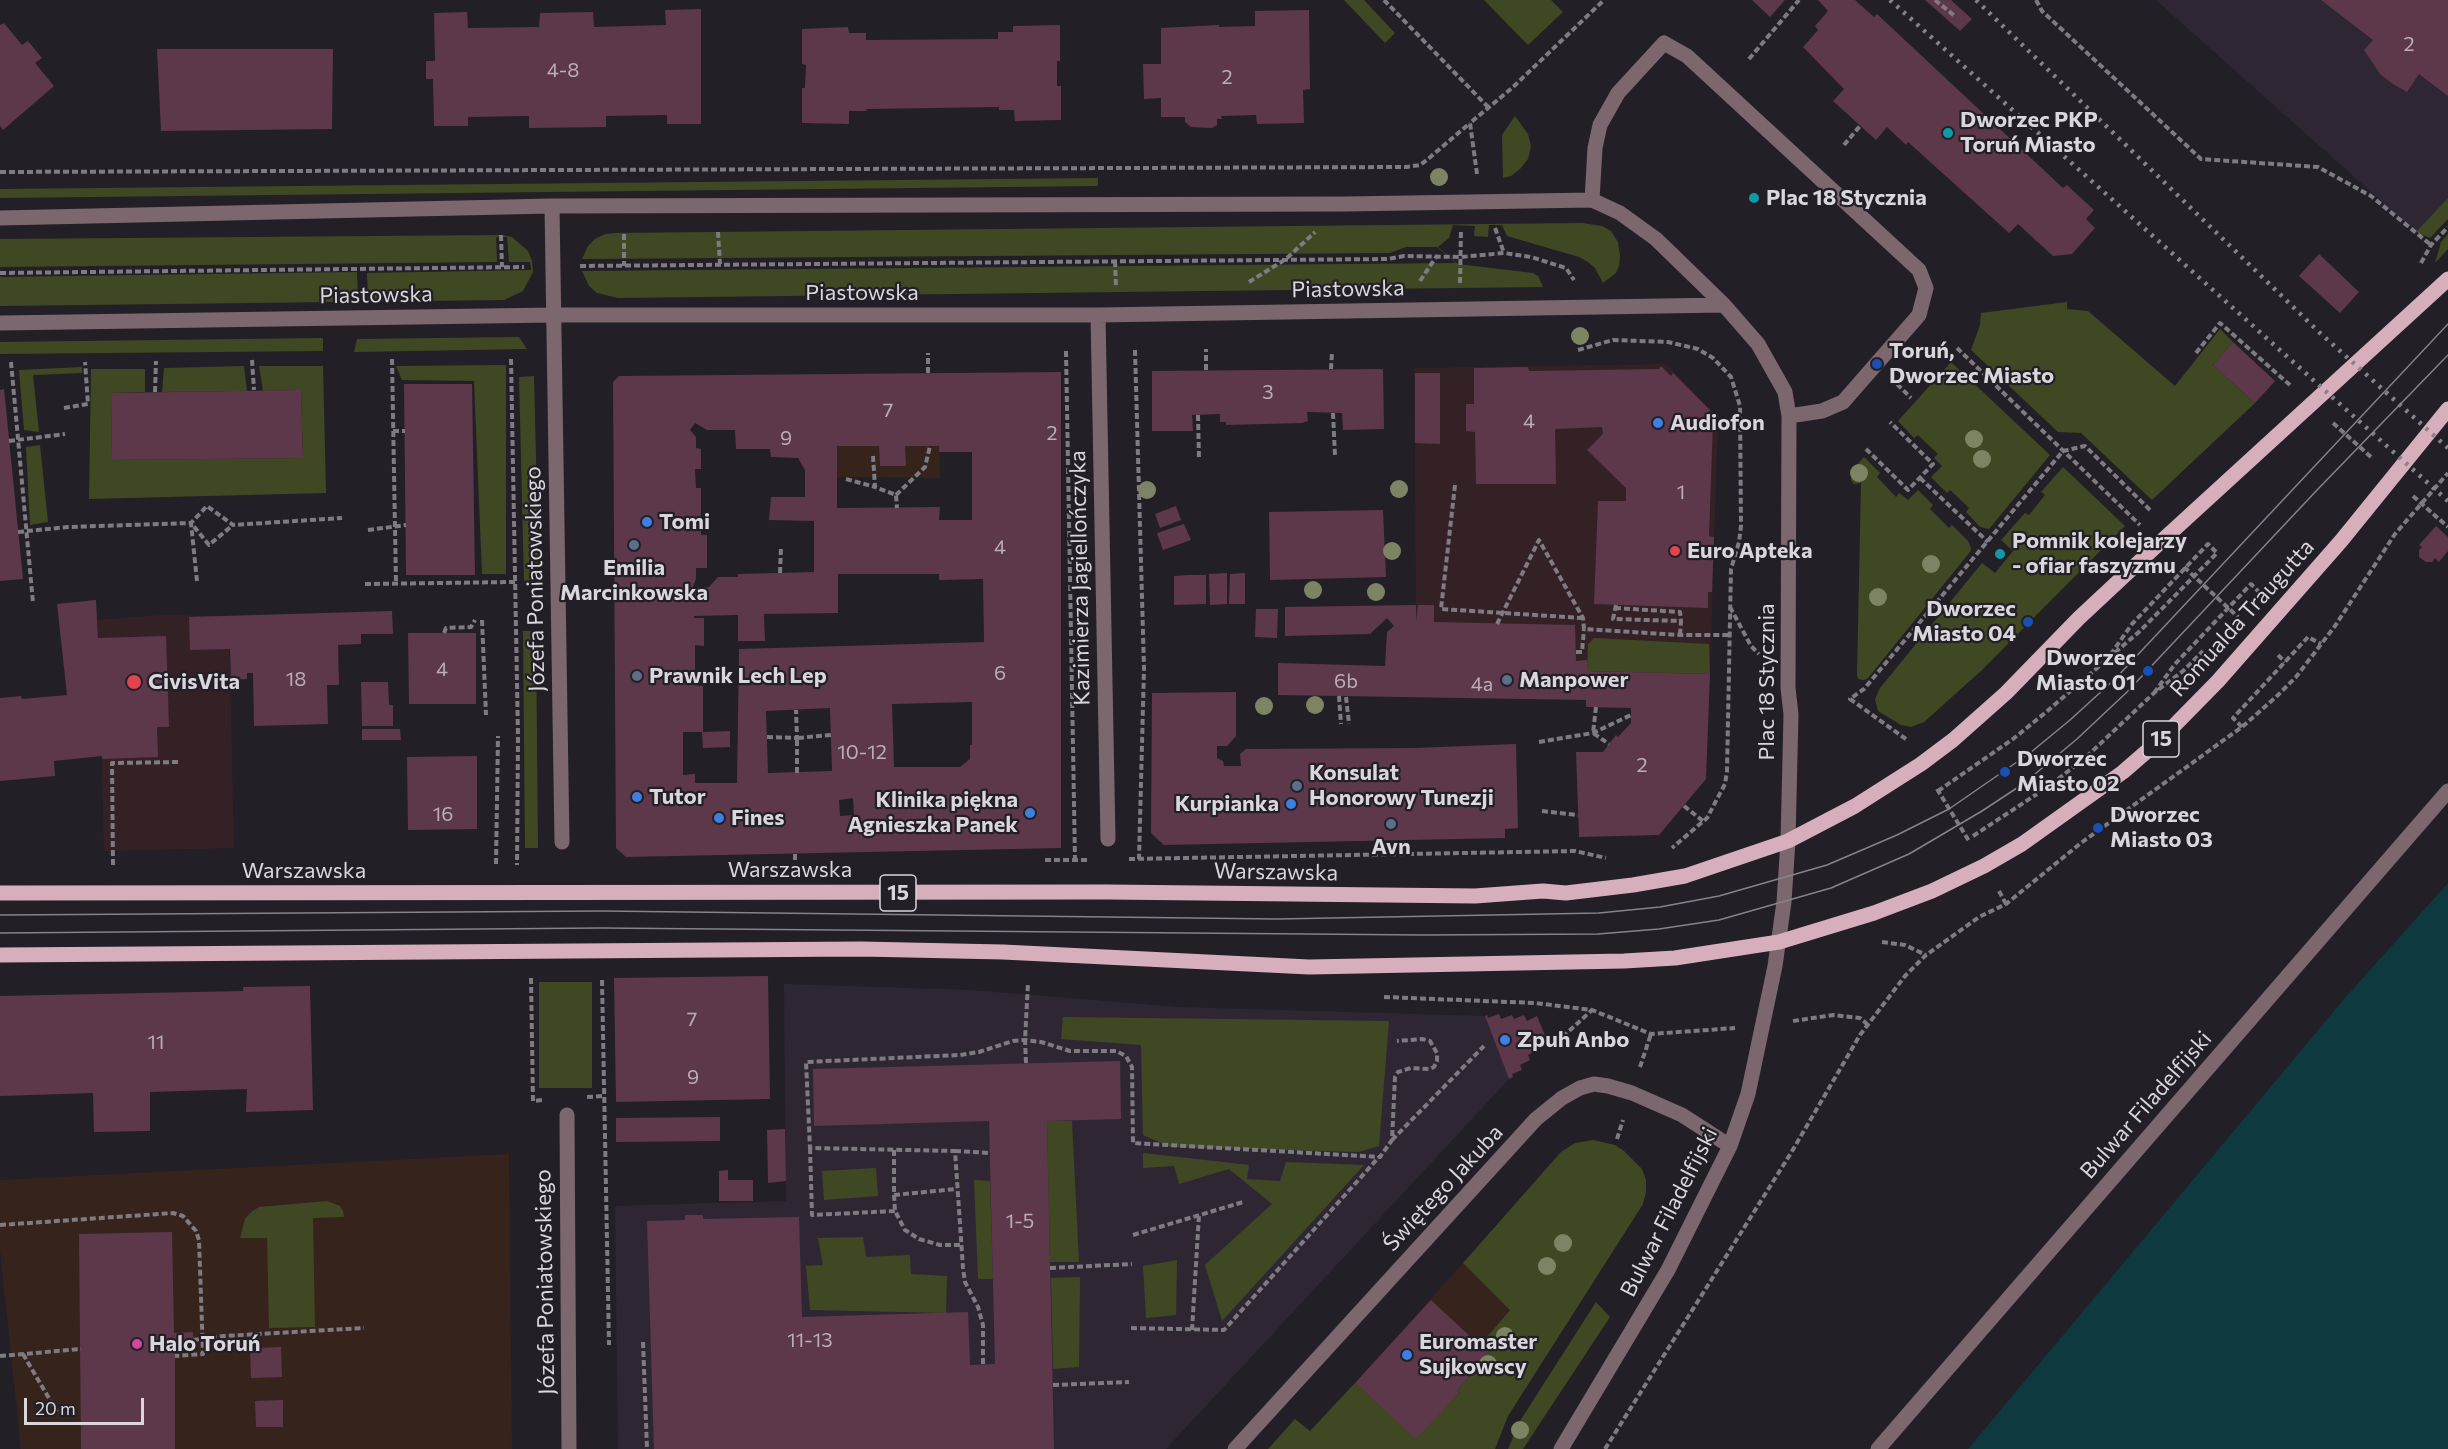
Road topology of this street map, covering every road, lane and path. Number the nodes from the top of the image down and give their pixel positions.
1 (1384, 0) edge
2 (1604, 0) edge
3 (1799, 0) edge
4 (1935, 0) edge
5 (2036, 0) edge
6 (1956, 17) dead end
7 (1749, 59) dead end
8 (1488, 107) junction
9 (1470, 123) junction
10 (1860, 126) dead end
11 (1844, 145) dead end
12 (0, 172) edge
13 (1478, 182) dead end
14 (1592, 200) junction
15 (1346, 204) junction
16 (552, 206) junction
17 (0, 218) edge
18 (1464, 224) dead end
19 (2431, 245) dead end
20 (1461, 257) junction
21 (1286, 259) junction
22 (553, 266) junction
23 (0, 273) edge
24 (2448, 279) edge
25 (1248, 283) dead end
26 (1575, 286) dead end
27 (1724, 305) junction
28 (554, 315) junction
29 (1098, 315) junction
30 (0, 323) edge
31 (1957, 348) dead end
32 (1206, 349) dead end
33 (1135, 350) dead end
34 (1578, 350) dead end
35 (1066, 351) dead end
36 (1332, 352) dead end
37 (928, 353) dead end
38 (2196, 353) dead end
39 (392, 359) dead end
40 (512, 359) dead end
41 (252, 360) dead end
42 (156, 361) dead end
43 (11, 362) dead end
44 (85, 362) dead end
45 (1331, 369) dead end
46 (1206, 370) dead end
47 (928, 373) dead end
48 (2293, 388) dead end
49 (254, 390) dead end
50 (156, 392) dead end
51 (64, 408) dead end
52 (2448, 409) edge
53 (1333, 413) dead end
54 (1198, 415) dead end
55 (1789, 416) junction
56 (2328, 419) dead end
57 (1890, 422) dead end
58 (393, 431) junction
59 (405, 431) dead end
60 (65, 434) dead end
61 (18, 440) junction
62 (9, 441) dead end
63 (930, 446) dead end
64 (1866, 449) dead end
65 (2063, 451) junction
66 (873, 456) dead end
67 (1335, 456) dead end
68 (1199, 458) dead end
69 (2379, 465) dead end
70 (2448, 473) edge
71 (1920, 478) junction
72 (846, 479) dead end
73 (1455, 485) dead end
74 (875, 487) junction
75 (2405, 488) dead end
76 (896, 495) junction
77 (897, 508) dead end
78 (2150, 510) dead end
79 (342, 518) dead end
80 (191, 523) junction
81 (233, 525) junction
82 (406, 525) dead end
83 (395, 526) junction
84 (2448, 527) edge
85 (2144, 529) dead end
86 (369, 530) dead end
87 (18, 532) dead end
88 (26, 532) junction
89 (1988, 542) junction
90 (782, 547) dead end
91 (2177, 560) dead end
92 (2185, 567) junction
93 (780, 573) dead end
94 (197, 581) dead end
95 (515, 582) junction
96 (365, 584) dead end
97 (396, 584) junction
98 (2253, 598) dead end
99 (33, 603) dead end
100 (1502, 614) junction
101 (1583, 618) junction
102 (475, 620) dead end
103 (482, 620) dead end
104 (1681, 621) junction
105 (1497, 624) dead end
106 (2244, 624) dead end
107 (1584, 629) junction
108 (444, 633) dead end
109 (1680, 635) junction
110 (1728, 635) junction
111 (2321, 644) junction
112 (1576, 652) dead end
113 (2111, 654) junction
114 (2277, 654) dead end
115 (2285, 662) junction
116 (2183, 671) dead end
117 (2154, 693) junction
118 (1339, 696) dead end
119 (1346, 697) dead end
120 (1596, 707) dead end
121 (796, 710) dead end
122 (486, 715) dead end
123 (1631, 715) dead end
124 (1341, 724) dead end
125 (1349, 724) dead end
126 (2242, 727) junction
127 (1593, 733) junction
128 (831, 735) dead end
129 (498, 736) dead end
130 (767, 737) dead end
131 (797, 738) junction
132 (1539, 741) dead end
133 (1609, 744) dead end
134 (180, 762) dead end
135 (1921, 764) junction
136 (797, 773) dead end
137 (2052, 784) dead end
138 (2044, 789) dead end
139 (1938, 791) junction
140 (2448, 791) edge
141 (1684, 806) dead end
142 (1542, 811) dead end
143 (1578, 815) dead end
144 (1703, 821) junction
145 (1108, 839) dead end
146 (1968, 840) junction
147 (1788, 841) junction
148 (562, 842) dead end
149 (1666, 850) dead end
150 (795, 854) dead end
151 (1605, 858) dead end
152 (1617, 858) dead end
153 (1139, 859) dead end
154 (1075, 860) dead end
155 (795, 863) dead end
156 (113, 866) dead end
157 (496, 866) dead end
158 (517, 866) dead end
159 (1984, 866) junction
160 (0, 893) edge
161 (2006, 904) junction
162 (1779, 942) junction
163 (602, 951) junction
164 (0, 955) edge
165 (531, 974) dead end
166 (1016, 982) dead end
167 (1382, 997) dead end
168 (1592, 1010) junction
169 (1867, 1024) junction
170 (1762, 1026) junction
171 (1025, 1040) junction
172 (1397, 1041) dead end
173 (1556, 1043) dead end
174 (1484, 1046) dead end
175 (1026, 1063) dead end
176 (554, 1098) dead end
177 (567, 1114) dead end
178 (1392, 1140) junction
179 (1730, 1146) junction
180 (810, 1148) junction
181 (894, 1150) junction
182 (955, 1151) junction
183 (990, 1153) dead end
184 (1380, 1157) junction
185 (956, 1189) junction
186 (894, 1195) junction
187 (1243, 1202) dead end
188 (894, 1211) junction
189 (1199, 1215) junction
190 (0, 1225) edge
191 (1133, 1235) dead end
192 (961, 1245) junction
193 (1132, 1264) dead end
194 (1050, 1268) dead end
195 (364, 1328) dead end
196 (1131, 1328) dead end
197 (1192, 1330) junction
198 (202, 1338) junction
199 (194, 1340) dead end
200 (643, 1342) dead end
201 (609, 1345) dead end
202 (81, 1349) dead end
203 (23, 1354) junction
204 (0, 1356) edge
205 (175, 1356) dead end
206 (983, 1364) dead end
207 (1129, 1382) dead end
208 (1053, 1385) dead end
209 (57, 1412) dead end
210 (569, 1449) edge
211 (647, 1449) edge
212 (1235, 1449) edge
213 (1561, 1449) edge
214 (1605, 1449) edge
215 (1878, 1449) edge

1 - 8 path
2 - 8 path
3 - 7 path
4 - 6 path
5 - 19 path
8 - 9 path
9 - 12 path
9 - 13 path
10 - 11 path
14 - 15 street
14 - 27 street, Plac 18 Stycznia
14 - 55 street
15 - 16 street
15 - 21 path
16 - 17 street
16 - 22 street, Józefa Poniatowskiego
18 - 20 path
20 - 21 path
20 - 26 path
21 - 22 path
21 - 25 path
22 - 23 path
22 - 28 street, Józefa Poniatowskiego
24 - 135 main road, 15
27 - 29 street, Piastowska
27 - 55 street, Plac 18 Stycznia
28 - 29 street, Piastowska
28 - 30 street, Piastowska
28 - 148 street, Józefa Poniatowskiego
29 - 145 street, Kazimierza Jagiellończyka
31 - 65 path
32 - 46 path
33 - 153 path
34 - 110 path
35 - 154 path
36 - 45 path
37 - 47 path
38 - 48 path
39 - 58 path
40 - 95 path
41 - 49 path
42 - 50 path
43 - 61 path
44 - 51 path
52 - 159 main road, Romualda Traugutta / 15
53 - 67 path
54 - 68 path
55 - 147 street, Plac 18 Stycznia
56 - 69 path
57 - 71 path
58 - 59 path
58 - 83 path
60 - 61 path
61 - 62 path
61 - 88 path
63 - 76 path
64 - 71 path
65 - 78 path
65 - 85 path
65 - 89 path
66 - 74 path
70 - 111 path
71 - 89 path
72 - 74 path
73 - 100 path
74 - 76 path
75 - 84 path
76 - 77 path
79 - 81 path
80 - 81 path
80 - 81 path
80 - 88 path
80 - 94 path
82 - 83 path
83 - 86 path
83 - 97 path
87 - 88 path
88 - 99 path
89 - 135 path
90 - 93 path
91 - 92 path
92 - 106 path
92 - 113 path
92 - 113 path
95 - 97 path
95 - 158 path
96 - 97 path
98 - 117 path
100 - 101 path
100 - 101 path
100 - 105 path
101 - 107 path
102 - 108 path
103 - 122 path
104 - 104 path
104 - 109 path
107 - 109 path
107 - 112 path
109 - 110 path
110 - 144 path
111 - 115 path
111 - 126 path
113 - 139 path
114 - 115 path
115 - 126 path
116 - 117 path
117 - 137 path
118 - 124 path
119 - 125 path
120 - 127 path
121 - 131 path
123 - 127 path
126 - 161 path
127 - 132 path
127 - 133 path
128 - 131 path
129 - 157 path
130 - 131 path
131 - 136 path
134 - 156 path
135 - 139 path
135 - 147 main road, 15
138 - 146 path
139 - 146 path
140 - 215 street, Bulwar Filadelfijski
141 - 144 path
142 - 143 path
144 - 149 path
146 - 159 path
147 - 160 main road, Warszawska / 15
147 - 162 street, Plac 18 Stycznia
150 - 155 path
151 - 152 path
159 - 161 path
159 - 162 main road, Romualda Traugutta / 15
161 - 169 path
162 - 163 main road, 15
162 - 170 street, Bulwar Filadelfijski
163 - 164 main road, 15
163 - 201 path
165 - 176 path
166 - 171 path
167 - 168 path
168 - 170 path
168 - 173 path
169 - 170 path
169 - 214 path
170 - 179 street, Bulwar Filadelfijski
171 - 175 path
171 - 180 path
171 - 184 path
172 - 178 path
174 - 178 path
177 - 210 street, Józefa Poniatowskiego
178 - 184 path
179 - 212 street, Świętego Jakuba
179 - 213 street, Bulwar Filadelfijski
180 - 181 path
180 - 188 path
181 - 182 path
181 - 186 path
182 - 183 path
182 - 185 path
184 - 197 path
185 - 186 path
185 - 192 path
186 - 188 path
187 - 189 path
188 - 192 path
189 - 191 path
189 - 197 path
190 - 198 path
192 - 206 path
193 - 194 path
195 - 198 path
196 - 197 path
198 - 199 path
198 - 205 path
200 - 211 path
202 - 203 path
203 - 204 path
203 - 209 path
207 - 208 path

